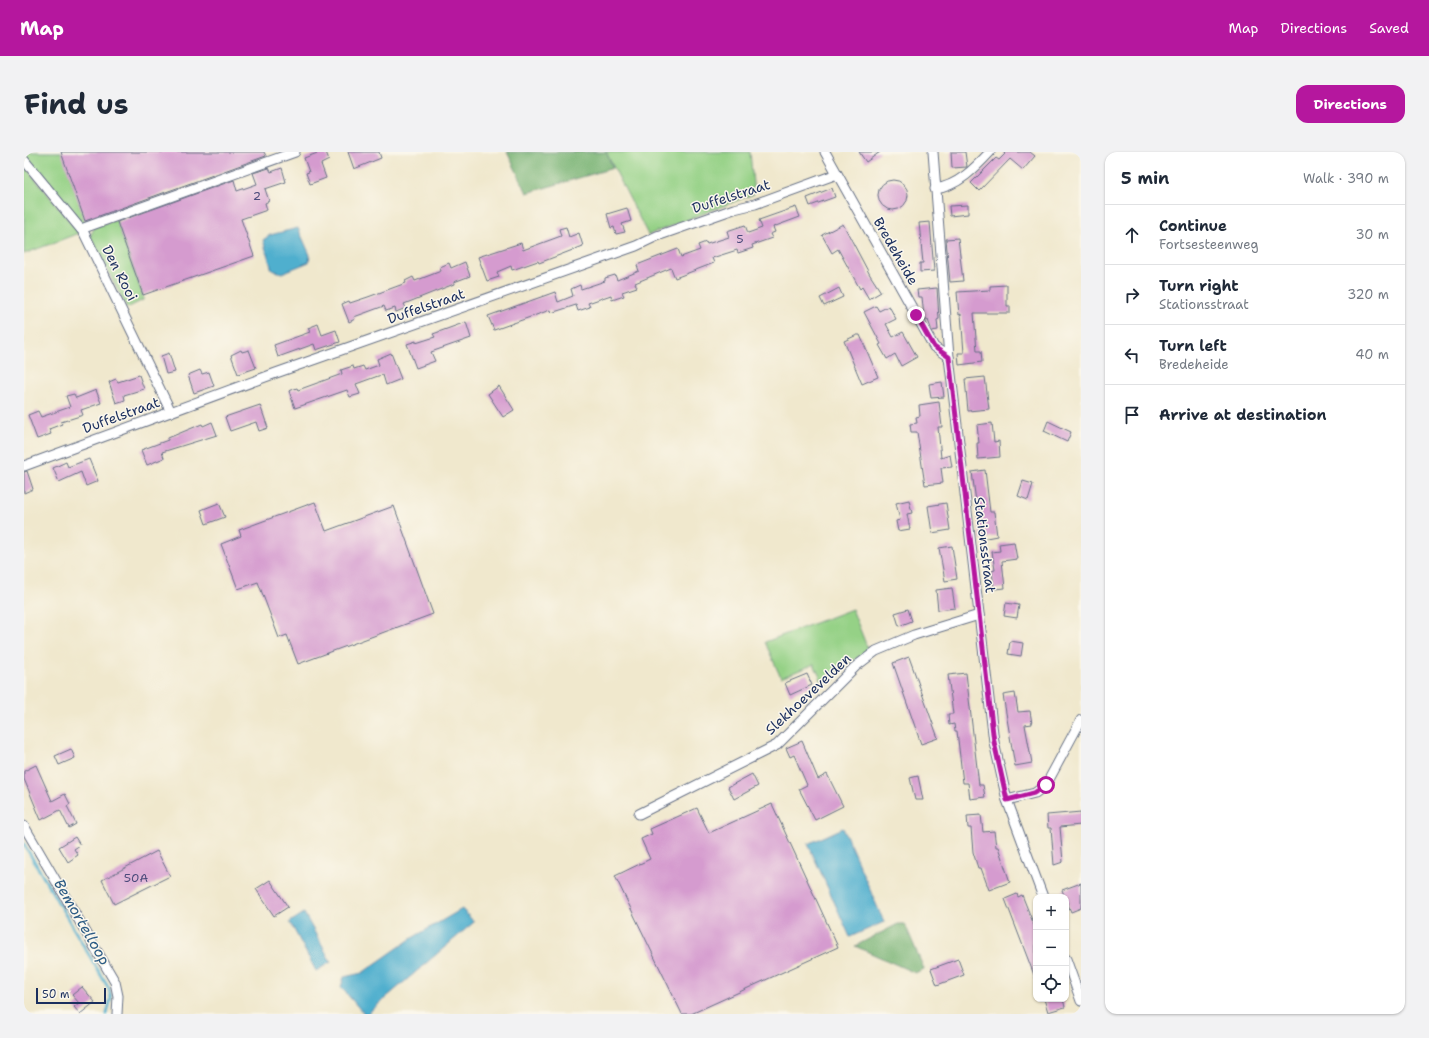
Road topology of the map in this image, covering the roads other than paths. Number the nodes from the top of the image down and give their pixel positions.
1 (295, 152) edge
2 (825, 152) edge
3 (933, 152) edge
4 (990, 152) edge
5 (24, 160) edge
6 (837, 174) junction
7 (935, 189) junction
8 (81, 229) junction
9 (949, 357) junction
10 (171, 412) junction
11 (24, 466) edge
12 (980, 614) junction
13 (1081, 720) edge
14 (1007, 800) junction
15 (639, 814) dead end
16 (24, 826) edge
17 (1042, 894) edge
18 (1068, 966) edge
19 (1081, 1001) edge
20 (117, 1014) edge

1 - 8 street
2 - 6 street, Bredeheide
3 - 7 street, Stationsstraat
4 - 7 street
5 - 8 street, Den Rooi
6 - 9 street, Bredeheide
6 - 10 street, Duffelstraat
7 - 9 street, Stationsstraat
8 - 10 street, Den Rooi
9 - 12 street, Stationsstraat
10 - 11 street, Duffelstraat
12 - 14 street, Stationsstraat
12 - 15 street, Slekhoevevelden
13 - 14 street
14 - 17 street, Stationsstraat
16 - 20 street
18 - 19 street

